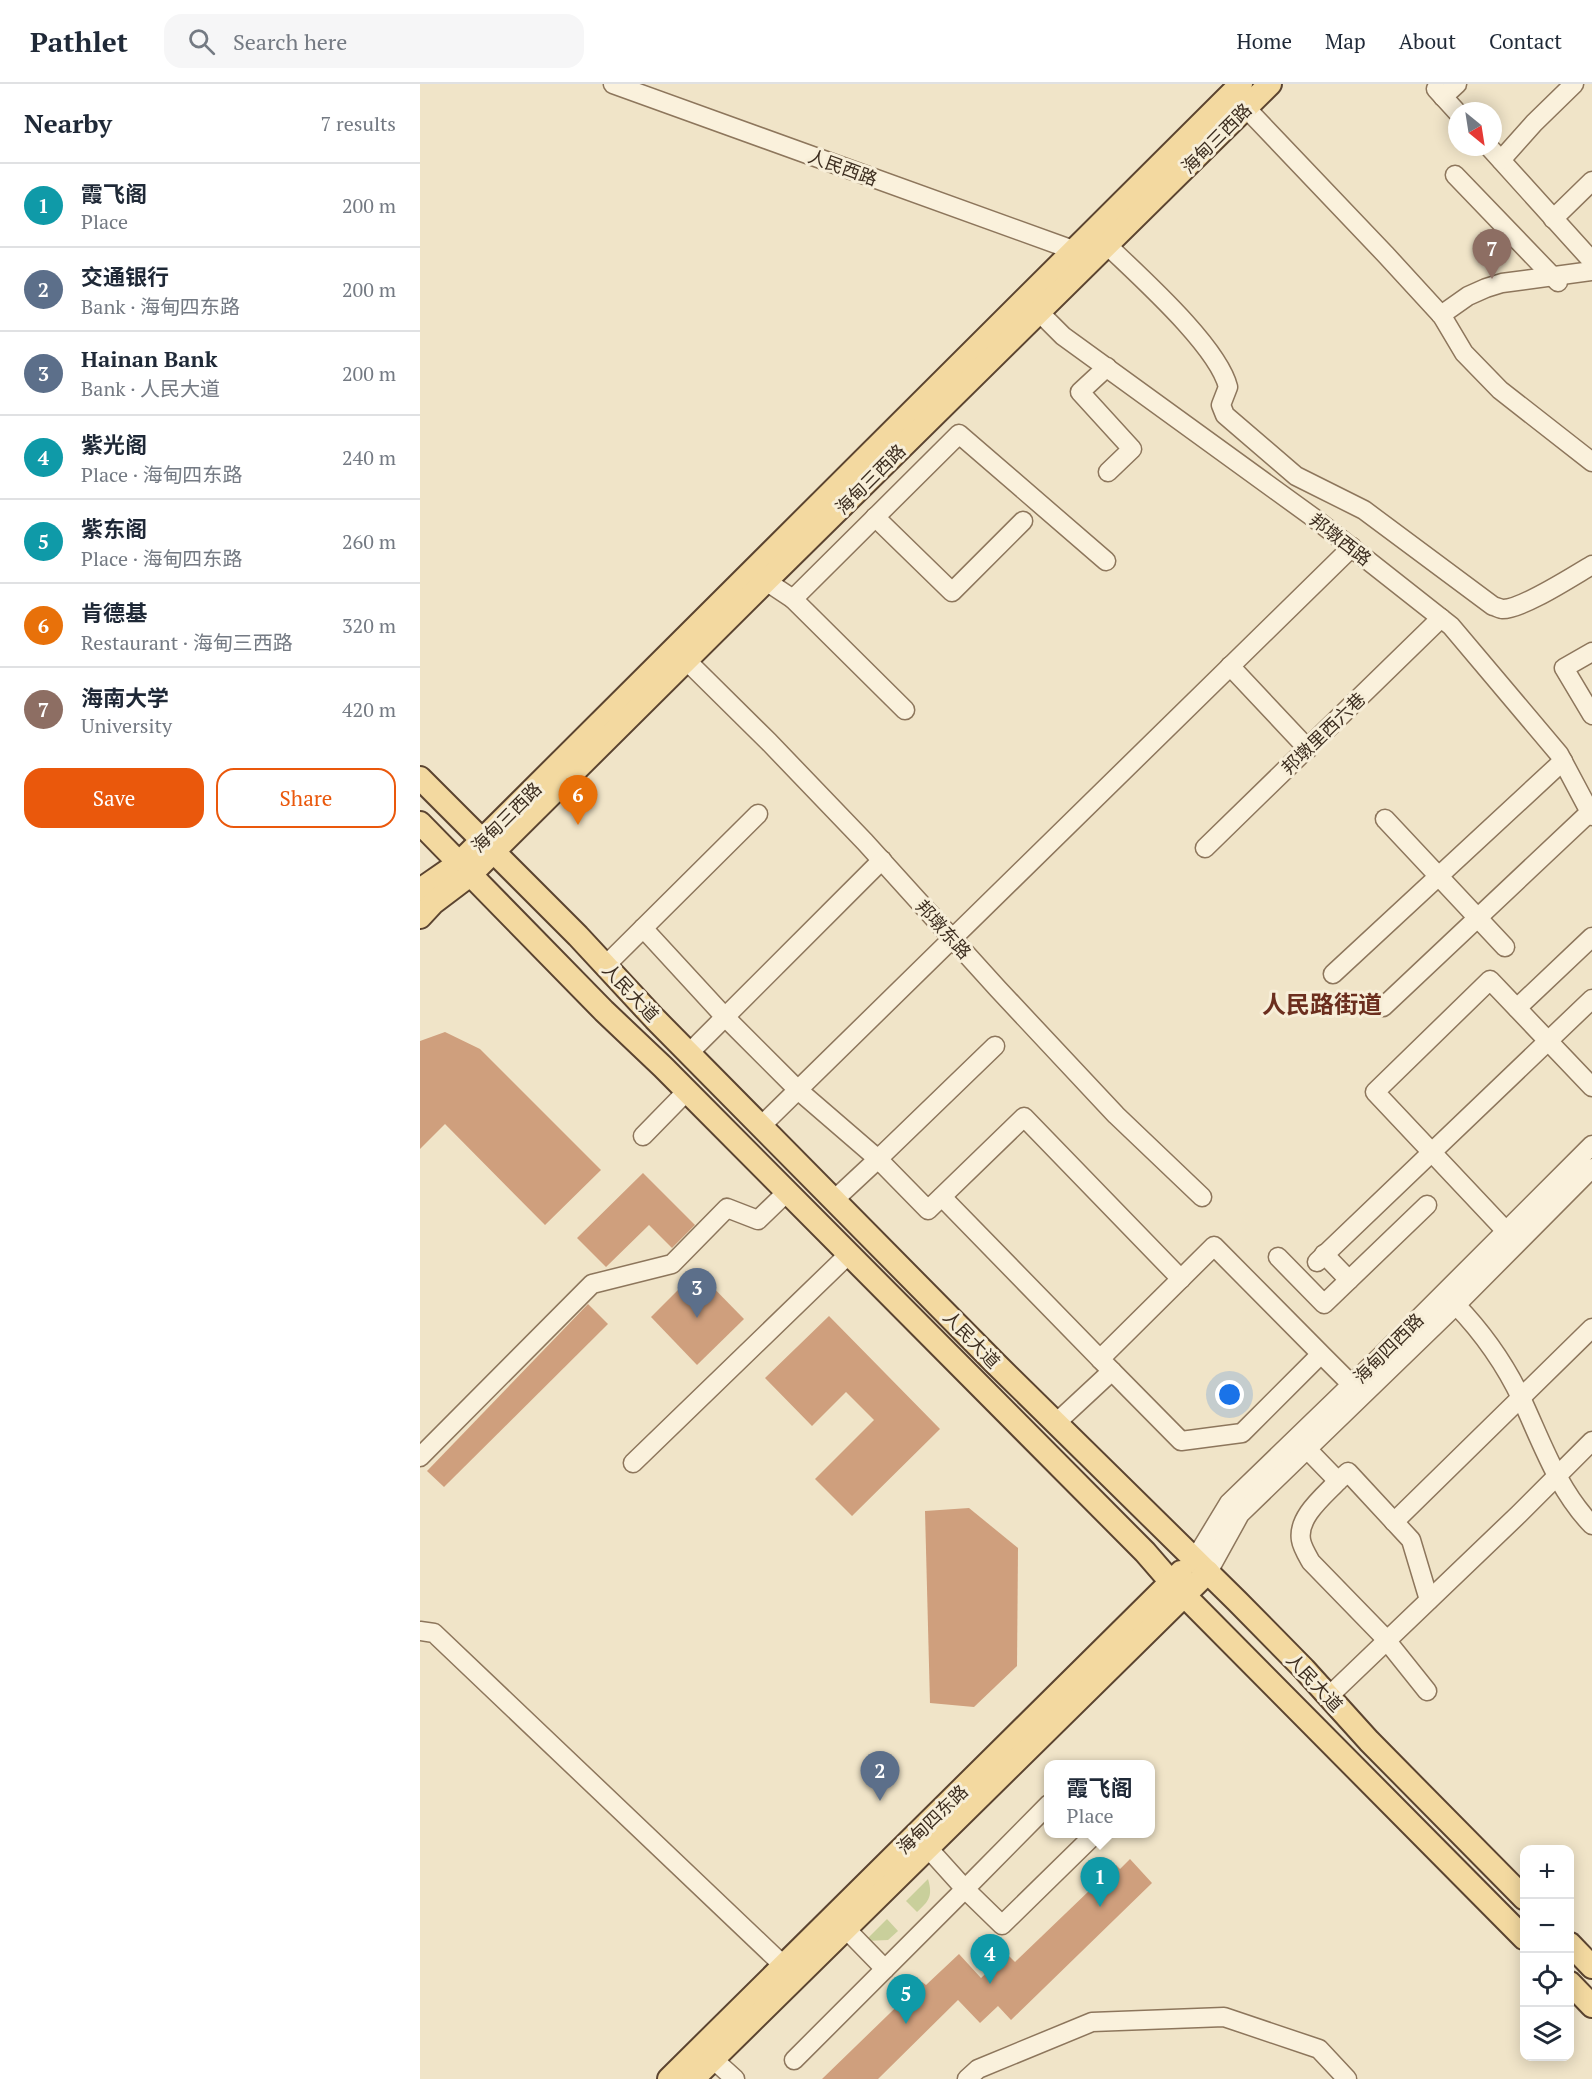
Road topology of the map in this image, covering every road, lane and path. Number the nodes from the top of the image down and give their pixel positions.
1 (613, 84) edge
2 (1241, 84) edge
3 (1270, 84) edge
4 (1457, 84) edge
5 (1574, 84) edge
6 (1448, 102) edge
7 (1246, 108) junction
8 (1502, 148) edge
9 (1497, 156) edge
10 (1455, 175) dead end
11 (1592, 181) edge
12 (1554, 219) junction
13 (1107, 245) junction
14 (1073, 250) junction
15 (1592, 261) edge
16 (1592, 271) edge
17 (1592, 278) edge
18 (1556, 280) junction
19 (1039, 312) junction
20 (1442, 317) junction
21 (1107, 367) junction
22 (1592, 462) edge
23 (1108, 472) dead end
24 (875, 518) junction
25 (1023, 521) dead end
26 (1352, 547) junction
27 (1106, 561) dead end
28 (1592, 565) edge
29 (766, 581) junction
30 (794, 599) junction
31 (1441, 618) junction
32 (1592, 652) edge
33 (686, 660) junction
34 (1230, 666) junction
35 (905, 710) dead end
36 (1592, 715) edge
37 (1308, 749) junction
38 (1563, 761) junction
39 (420, 778) edge
40 (758, 814) dead end
41 (1591, 814) edge
42 (1385, 819) dead end
43 (420, 822) edge
44 (488, 846) junction
45 (1205, 848) dead end
46 (882, 860) junction
47 (465, 869) junction
48 (1438, 876) junction
49 (420, 890) edge
50 (420, 917) edge
51 (1478, 918) junction
52 (643, 928) junction
53 (953, 938) junction
54 (1592, 938) edge
55 (1505, 947) dead end
56 (605, 966) junction
57 (1334, 974) dead end
58 (1592, 999) edge
59 (1383, 1006) dead end
60 (1517, 1008) junction
61 (725, 1017) junction
62 (1547, 1040) junction
63 (995, 1046) dead end
64 (689, 1053) junction
65 (1592, 1087) edge
66 (798, 1090) junction
67 (687, 1091) junction
68 (761, 1126) junction
69 (643, 1136) dead end
70 (1592, 1145) edge
71 (1431, 1152) junction
72 (878, 1159) junction
73 (1592, 1168) edge
74 (787, 1192) junction
75 (942, 1197) junction
76 (1202, 1197) dead end
77 (834, 1200) junction
78 (1427, 1205) dead end
79 (1506, 1231) junction
80 (849, 1254) junction
81 (1278, 1257) dead end
82 (1181, 1279) junction
83 (1349, 1280) junction
84 (1456, 1305) junction
85 (1592, 1328) edge
86 (1321, 1354) junction
87 (1107, 1365) junction
88 (1351, 1384) junction
89 (1521, 1397) junction
90 (1056, 1424) junction
91 (1592, 1441) edge
92 (1306, 1448) junction
93 (420, 1457) edge
94 (633, 1463) dead end
95 (1557, 1476) junction
96 (1338, 1481) junction
97 (1394, 1522) junction
98 (1592, 1525) edge
99 (1201, 1565) junction
100 (1177, 1588) junction
101 (1429, 1600) junction
102 (420, 1631) edge
103 (1387, 1640) junction
104 (1426, 1691) dead end
105 (1329, 1696) junction
106 (1044, 1809) edge
107 (1090, 1838) edge
108 (928, 1848) junction
109 (965, 1889) junction
110 (1520, 1894) edge
111 (846, 1929) junction
112 (1520, 1934) edge
113 (783, 1965) junction
114 (885, 1969) junction
115 (1574, 1988) edge
116 (1592, 2006) edge
117 (706, 2054) junction
118 (794, 2060) dead end
119 (669, 2079) edge
120 (693, 2079) edge
121 (735, 2079) edge
122 (967, 2079) edge
123 (1347, 2079) edge

1 - 14 street, 人民西路
2 - 14 main road, 海甸三西路
3 - 7 main road, 海甸三西路
4 - 6 street
5 - 8 street
7 - 13 main road, 海甸三西路
7 - 20 street
9 - 12 street
10 - 18 street
11 - 12 street
12 - 15 street
13 - 19 main road, 海甸三西路
13 - 28 street
14 - 44 main road, 海甸三西路
16 - 18 street
17 - 18 street
18 - 20 street
19 - 21 street, 邦墩西路
19 - 29 main road, 海甸三西路
20 - 22 street
21 - 23 street
21 - 26 street, 邦墩西路
24 - 25 street
24 - 27 street
24 - 30 street
26 - 31 street, 邦墩西路
26 - 34 street
29 - 30 street
29 - 33 main road, 海甸三西路
30 - 35 street
31 - 37 street, 邦墩里西六巷
31 - 38 street, 邦墩西路
32 - 36 street
33 - 44 main road, 海甸三西路
33 - 46 street, 邦墩东路
34 - 37 street
34 - 53 street
37 - 45 street, 邦墩里西六巷
38 - 41 street, 邦墩西路
38 - 48 street
39 - 44 main road, 人民大道
40 - 52 street
41 - 51 street
42 - 48 street
43 - 47 main road, 人民大道
44 - 47 main road, 海甸三西路
44 - 56 main road, 人民大道
46 - 53 street, 邦墩东路
46 - 61 street
47 - 49 main road
47 - 50 main road
47 - 67 main road, 人民大道
48 - 51 street
48 - 57 street
51 - 55 street
51 - 59 street
52 - 56 street
52 - 61 street
53 - 66 street
53 - 76 street, 邦墩东路
54 - 60 street
56 - 64 main road, 人民大道
58 - 62 street
60 - 62 street
60 - 71 street
61 - 64 street
61 - 66 street
62 - 65 street
62 - 71 street
63 - 72 street
64 - 68 main road, 人民大道
66 - 68 street
66 - 72 street
67 - 69 street
67 - 74 main road, 人民大道
68 - 77 main road, 人民大道
70 - 79 street, 海甸四西路
71 - 79 street
71 - 83 street
72 - 75 street
72 - 77 street
73 - 84 street, 海甸四西路
74 - 80 main road, 人民大道
74 - 93 street
75 - 82 street
75 - 87 street
77 - 90 main road, 人民大道
78 - 83 street
79 - 88 street, 海甸四西路
80 - 94 street
80 - 100 main road, 人民大道
81 - 83 street
82 - 86 street
82 - 87 street
84 - 89 street
84 - 92 street, 海甸四西路
85 - 89 street
86 - 87 street
86 - 88 street
87 - 90 street
88 - 99 street, 海甸四西路
89 - 95 street
89 - 97 street
90 - 99 main road, 人民大道
91 - 95 street
92 - 96 street
92 - 99 street, 海甸四西路
95 - 98 street
95 - 101 street
96 - 97 street
96 - 103 street
97 - 101 street
99 - 100 main road, 海甸四东路
99 - 105 main road, 人民大道
100 - 108 main road, 海甸四东路
100 - 112 main road, 人民大道
100 - 113 main road, 海甸四东路
101 - 103 street
102 - 113 street
103 - 104 street
103 - 105 street
105 - 110 main road, 人民大道
106 - 109 street
107 - 109 street
108 - 109 street
108 - 111 main road, 海甸四东路
109 - 114 street
111 - 114 street
111 - 117 main road, 海甸四东路
113 - 117 main road, 海甸四东路
114 - 118 street
115 - 116 main road
117 - 119 main road, 海甸四东路
117 - 120 main road, 海甸四东路
117 - 121 street
122 - 123 street

